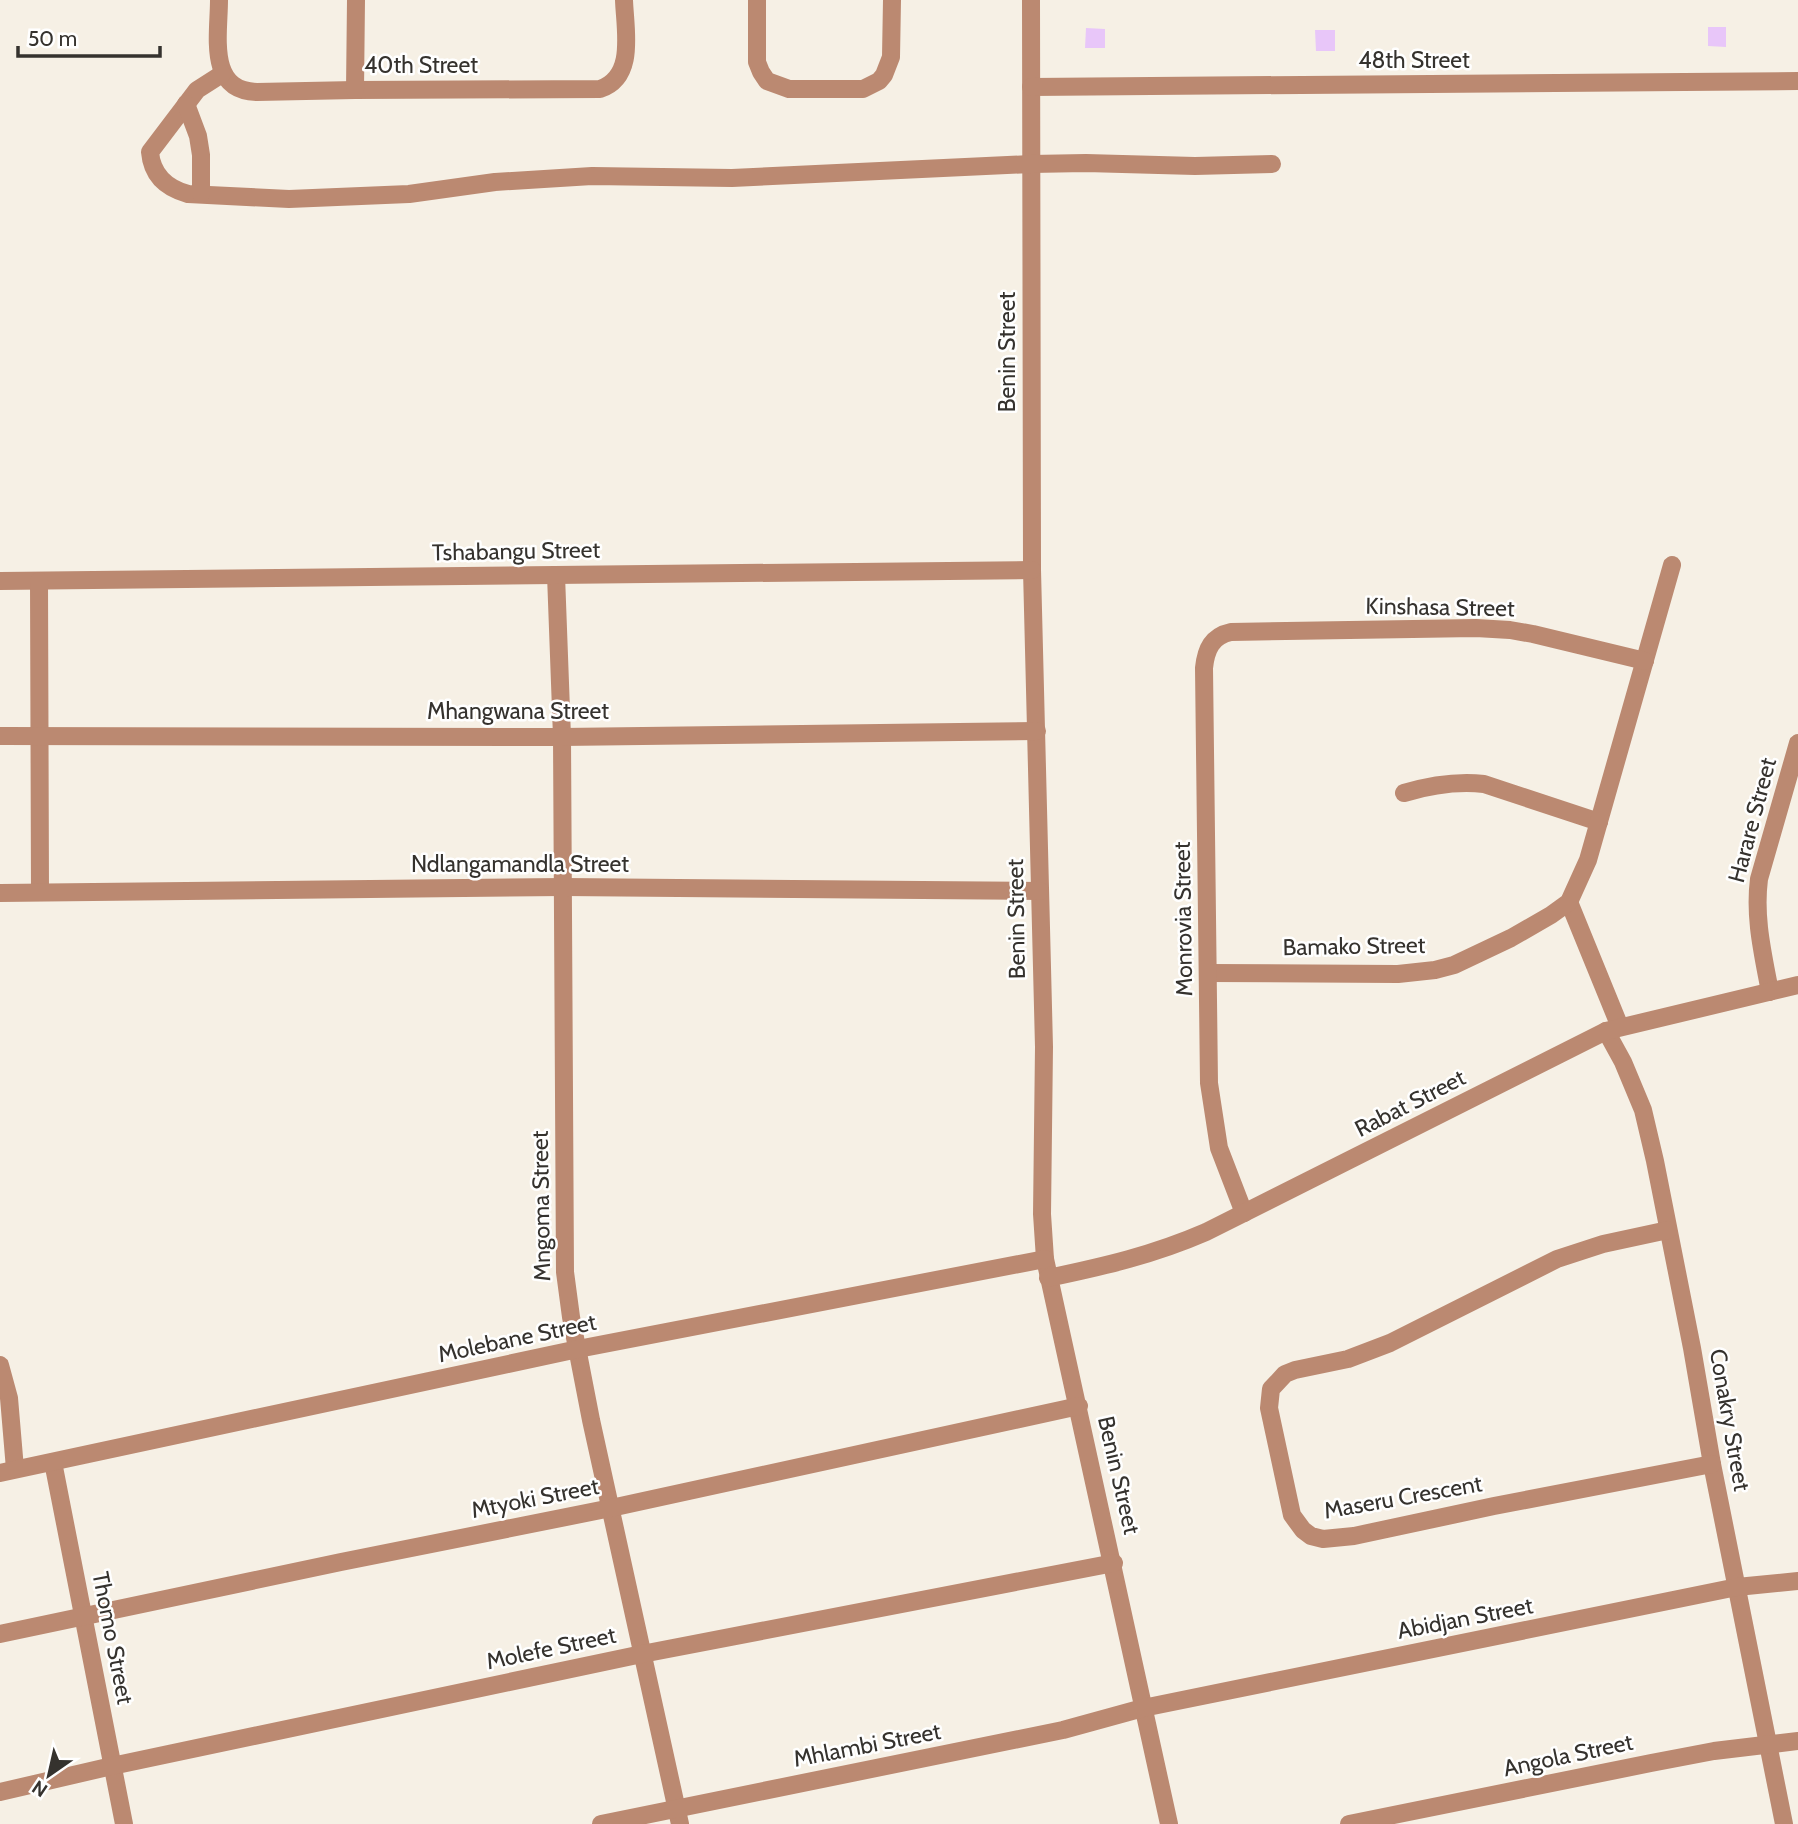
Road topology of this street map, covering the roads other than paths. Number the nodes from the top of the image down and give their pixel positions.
1 (219, 0) edge
2 (356, 0) edge
3 (624, 0) edge
4 (757, 0) edge
5 (892, 0) edge
6 (1031, 0) edge
7 (222, 74) junction
8 (1798, 82) edge
9 (1031, 87) junction
10 (355, 89) junction
11 (186, 104) junction
12 (1031, 164) junction
13 (1272, 164) dead end
14 (201, 194) junction
15 (1672, 565) dead end
16 (1032, 570) junction
17 (556, 575) junction
18 (0, 581) edge
19 (38, 581) junction
20 (1231, 632) joint
21 (1645, 661) junction
22 (1037, 730) junction
23 (40, 735) junction
24 (0, 736) edge
25 (562, 737) junction
26 (1798, 744) edge
27 (1793, 778) edge
28 (1404, 793) dead end
29 (1599, 822) junction
30 (564, 887) junction
31 (40, 891) junction
32 (1040, 891) junction
33 (0, 892) edge
34 (1569, 902) junction
35 (1208, 974) junction
36 (1798, 985) edge
37 (1770, 992) junction
38 (1613, 1029) junction
39 (1244, 1213) junction
40 (1668, 1230) junction
41 (1045, 1259) junction
42 (1048, 1278) junction
43 (578, 1349) junction
44 (0, 1365) edge
45 (1079, 1406) junction
46 (53, 1462) junction
47 (1712, 1464) junction
48 (8, 1471) edge
49 (611, 1508) junction
50 (1114, 1563) junction
51 (1798, 1581) edge
52 (1737, 1587) junction
53 (84, 1615) junction
54 (0, 1634) edge
55 (642, 1654) junction
56 (1143, 1708) junction
57 (1798, 1741) edge
58 (1769, 1745) junction
59 (112, 1766) junction
60 (0, 1792) edge
61 (679, 1816) edge
62 (124, 1824) edge
63 (601, 1824) edge
64 (1169, 1824) edge
65 (1349, 1824) edge
66 (1784, 1824) edge

1 - 7 street
2 - 10 street
3 - 10 street, 40th Street
4 - 5 street
6 - 9 street, Benin Street
7 - 10 street, 40th Street
7 - 11 street
8 - 9 street, 48th Street
9 - 12 street, Benin Street
11 - 14 street
11 - 14 street
12 - 13 street
12 - 14 street
12 - 16 street, Benin Street
15 - 21 street
16 - 17 street, Tshabangu Street
16 - 22 street, Benin Street
17 - 19 street, Tshabangu Street
17 - 25 street, Mngoma Street
18 - 19 street, Tshabangu Street
19 - 23 street
20 - 21 street, Kinshasa Street
20 - 35 street, Monrovia Street
21 - 29 street
22 - 25 street, Mhangwana Street
22 - 32 street, Benin Street
23 - 24 street, Mhangwana Street
23 - 25 street, Mhangwana Street
23 - 31 street
25 - 30 street, Mngoma Street
26 - 27 street, Harare Street
27 - 37 street, Harare Street
28 - 29 street
29 - 34 street
30 - 31 street, Ndlangamandla Street
30 - 32 street, Ndlangamandla Street
30 - 43 street, Mngoma Street
31 - 33 street, Ndlangamandla Street
32 - 41 street, Benin Street
34 - 35 street, Bamako Street
34 - 38 street
35 - 39 street, Monrovia Street
36 - 37 street, Rabat Street
37 - 38 street, Rabat Street
38 - 39 street, Rabat Street
38 - 40 street, Conakry Street
39 - 42 street, Rabat Street
40 - 47 street, Conakry Street
40 - 47 street, Maseru Crescent
41 - 42 street, Benin Street
41 - 43 street, Molebane Street
42 - 45 street, Benin Street
43 - 46 street, Molebane Street
43 - 49 street, Mngoma Street
44 - 48 street
45 - 49 street, Mtyoki Street
45 - 50 street, Benin Street
46 - 48 street, Molebane Street
46 - 53 street, Thomo Street
47 - 52 street, Conakry Street
49 - 53 street, Mtyoki Street
49 - 55 street, Mngoma Street
50 - 55 street, Molefe Street
50 - 56 street, Benin Street
51 - 52 street, Abidjan Street
52 - 56 street, Abidjan Street
52 - 58 street, Conakry Street
53 - 54 street, Mtyoki Street
53 - 59 street, Thomo Street
55 - 59 street, Molefe Street
55 - 61 street, Mngoma Street
56 - 61 street, Mhlambi Street
56 - 64 street, Benin Street
57 - 58 street, Angola Street
58 - 65 street, Angola Street
58 - 66 street, Conakry Street
59 - 60 street, Molefe Street
59 - 62 street, Thomo Street
61 - 63 street, Mhlambi Street

